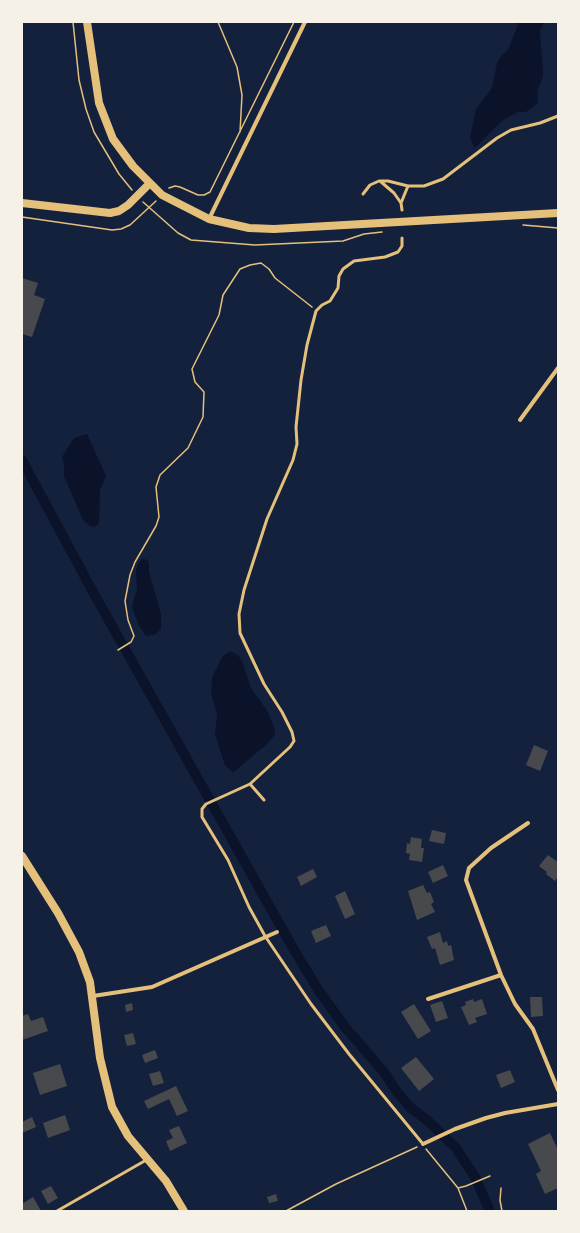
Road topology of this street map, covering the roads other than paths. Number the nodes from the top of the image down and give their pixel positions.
1 (87, 22) edge
2 (305, 22) edge
3 (558, 116) edge
4 (379, 181) junction
5 (149, 184) junction
6 (408, 186) junction
7 (362, 194) dead end
8 (22, 203) edge
9 (401, 203) junction
10 (402, 210) dead end
11 (558, 213) edge
12 (209, 219) junction
13 (402, 238) dead end
14 (558, 368) edge
15 (520, 420) dead end
16 (250, 784) junction
17 (264, 800) dead end
18 (528, 823) dead end
19 (22, 856) edge
20 (277, 932) dead end
21 (266, 936) junction
22 (501, 975) junction
23 (93, 996) junction
24 (428, 999) dead end
25 (558, 1090) edge
26 (558, 1104) edge
27 (423, 1144) joint
28 (148, 1160) junction
29 (57, 1211) edge
30 (184, 1211) edge

1 - 5 main road
2 - 12 street
3 - 6 lane
4 - 6 lane
4 - 7 lane
4 - 9 lane
5 - 8 main road
5 - 12 main road
6 - 9 lane
9 - 10 lane
11 - 12 main road
13 - 16 lane
14 - 15 street
16 - 17 lane
16 - 21 lane
18 - 22 street
19 - 23 main road
20 - 21 street
21 - 23 street
21 - 27 lane
22 - 24 street
22 - 25 street
23 - 28 main road
26 - 27 street
28 - 29 lane
28 - 30 main road

